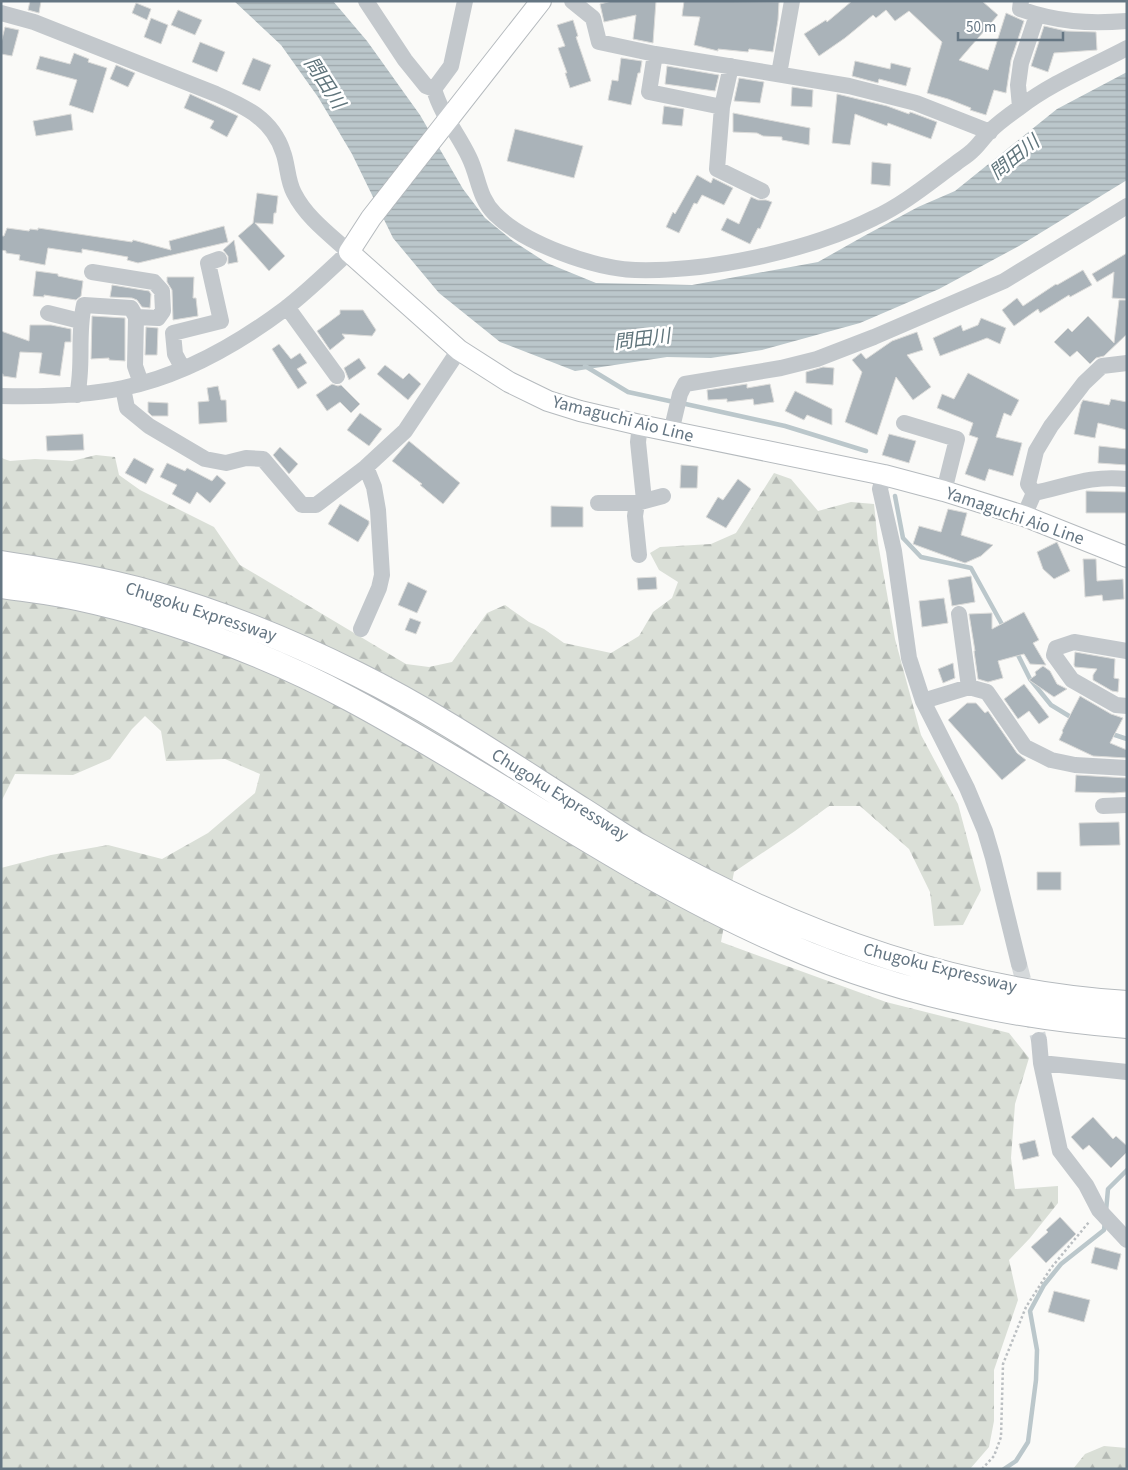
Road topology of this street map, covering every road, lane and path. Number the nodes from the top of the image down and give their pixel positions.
1 (366, 1) edge
2 (465, 1) edge
3 (541, 1) edge
4 (572, 1) edge
5 (792, 1) edge
6 (1021, 1) edge
7 (1, 13) edge
8 (1037, 15) junction
9 (1127, 21) edge
10 (1127, 48) edge
11 (655, 54) junction
12 (731, 66) junction
13 (779, 74) junction
14 (434, 90) junction
15 (722, 107) junction
16 (1020, 107) junction
17 (446, 124) junction
18 (990, 132) junction
19 (762, 191) dead end
20 (1127, 206) edge
21 (348, 252) junction
22 (207, 262) dead end
23 (92, 272) dead end
24 (287, 307) junction
25 (48, 314) dead end
26 (136, 317) junction
27 (80, 321) junction
28 (459, 350) junction
29 (1127, 363) edge
30 (183, 369) junction
31 (337, 376) dead end
32 (141, 383) junction
33 (123, 388) junction
34 (77, 395) junction
35 (1, 396) edge
36 (904, 423) dead end
37 (640, 425) junction
38 (671, 432) junction
39 (366, 467) junction
40 (884, 475) junction
41 (1127, 479) edge
42 (944, 491) junction
43 (1034, 493) junction
44 (663, 496) dead end
45 (640, 502) junction
46 (598, 503) dead end
47 (1024, 516) junction
48 (639, 555) dead end
49 (1127, 558) edge
50 (1, 563) edge
51 (1, 586) edge
52 (959, 614) dead end
53 (361, 628) dead end
54 (1127, 651) edge
55 (969, 687) junction
56 (923, 701) junction
57 (1127, 706) edge
58 (1127, 768) edge
59 (1127, 805) edge
60 (1103, 806) dead end
61 (1019, 964) tunnel mouth
62 (1127, 1003) edge
63 (1127, 1026) edge
64 (1039, 1040) tunnel mouth
65 (1041, 1063) junction
66 (1127, 1072) edge
67 (1099, 1210) junction
68 (1127, 1240) edge
69 (982, 1469) edge

1 - 14 street
2 - 14 street
3 - 17 main road
4 - 11 street
5 - 13 street
6 - 8 street
7 - 21 street
8 - 9 street
8 - 16 street
10 - 16 street
11 - 12 street
11 - 15 street
12 - 13 street
12 - 15 street
13 - 18 street
14 - 17 street
15 - 19 street
16 - 18 street
17 - 18 street
17 - 21 main road
20 - 38 street
21 - 24 street
21 - 28 main road, Yamaguchi Aio Line
22 - 30 street
23 - 26 street
24 - 30 street
24 - 31 street
25 - 27 street
26 - 27 street
26 - 32 street
27 - 34 street
28 - 37 main road, Yamaguchi Aio Line
28 - 39 street
29 - 43 street
30 - 32 street
32 - 33 street
33 - 34 street
33 - 39 street
34 - 35 street
36 - 42 street
37 - 38 main road, Yamaguchi Aio Line
37 - 45 street
38 - 40 main road, Yamaguchi Aio Line
39 - 53 street
40 - 42 main road, Yamaguchi Aio Line
40 - 56 street
41 - 43 street
42 - 47 main road, Yamaguchi Aio Line
43 - 47 street
44 - 45 street
45 - 46 street
45 - 48 street
47 - 49 main road, Yamaguchi Aio Line
50 - 62 highway, Chugoku Expressway
51 - 63 highway, Chugoku Expressway
52 - 55 street
54 - 57 street
55 - 56 street
55 - 58 street
56 - 61 street
59 - 60 street
64 - 65 street
65 - 66 street
65 - 67 street
67 - 68 street
67 - 69 path

